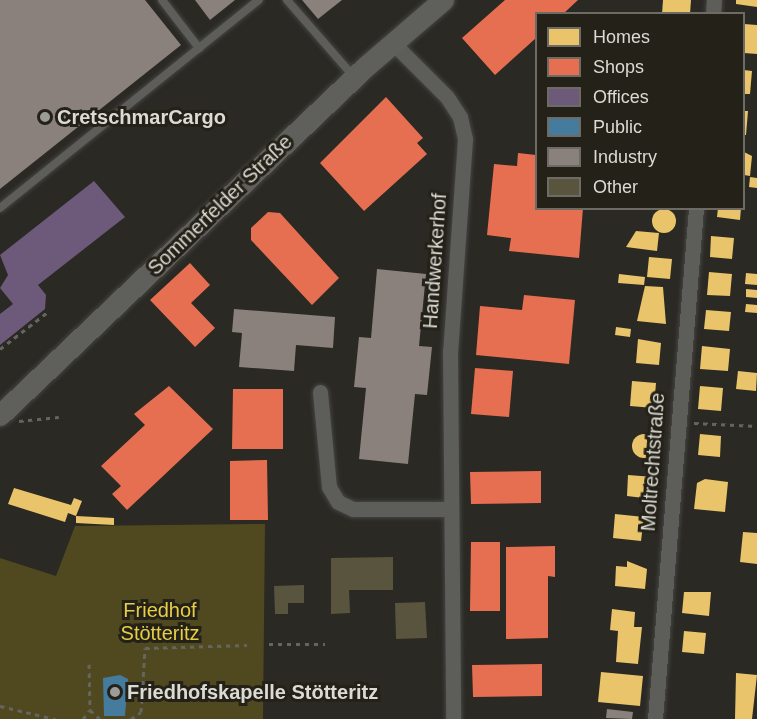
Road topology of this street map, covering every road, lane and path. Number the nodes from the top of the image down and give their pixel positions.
1 (162, 0) edge
2 (259, 0) edge
3 (287, 0) edge
4 (443, 0) edge
5 (393, 43) junction
6 (199, 48) junction
7 (354, 77) junction
8 (0, 208) edge
9 (696, 210) edge
10 (49, 311) dead end
11 (0, 349) edge
12 (320, 392) dead end
13 (59, 417) dead end
14 (6, 418) edge
15 (677, 422) junction
16 (757, 426) edge
17 (450, 509) junction
18 (269, 644) dead end
19 (325, 644) dead end
20 (247, 645) dead end
21 (89, 664) dead end
22 (0, 706) edge
23 (90, 710) junction
24 (55, 719) edge
25 (83, 719) edge
26 (100, 719) edge
27 (131, 719) edge
28 (453, 719) edge
29 (655, 719) edge

1 - 6 lane
2 - 6 lane
3 - 7 lane
4 - 5 main road, Sommerfelder Straße
5 - 7 main road, Sommerfelder Straße
5 - 17 street, Handwerkerhof
6 - 8 lane
7 - 14 main road, Sommerfelder Straße
9 - 15 street, Moltrechtstraße
10 - 11 path
12 - 17 street
13 - 14 path
15 - 16 path
15 - 29 street, Moltrechtstraße
17 - 28 street, Handwerkerhof
18 - 19 path
20 - 27 path
21 - 23 path
22 - 24 path
23 - 25 path
23 - 26 path

